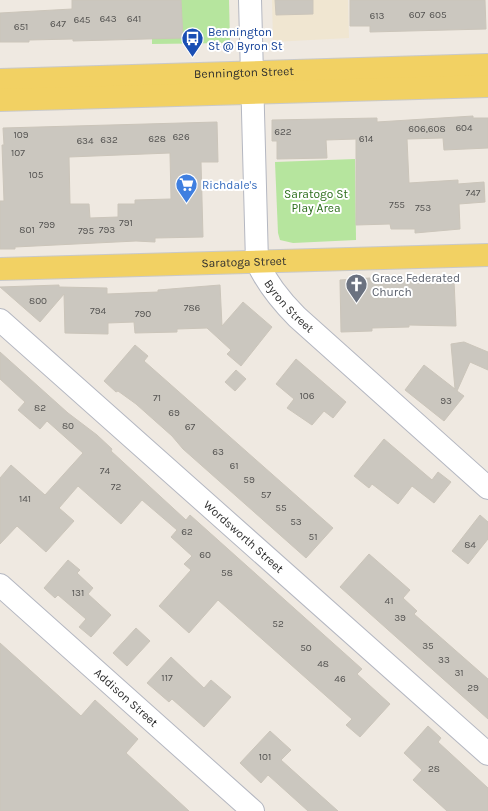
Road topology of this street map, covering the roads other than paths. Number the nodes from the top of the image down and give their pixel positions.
1 (250, 0) edge
2 (488, 65) edge
3 (0, 80) edge
4 (251, 82) junction
5 (488, 86) edge
6 (0, 100) edge
7 (488, 255) edge
8 (257, 262) junction
9 (0, 269) edge
10 (0, 320) edge
11 (488, 488) edge
12 (0, 585) edge
13 (488, 754) edge
14 (253, 811) edge

1 - 4 street, Byron Street
2 - 4 main road, Bennington Street
3 - 4 main road, Bennington Street
4 - 5 main road, Bennington Street
4 - 6 main road, Bennington Street
4 - 8 street, Byron Street
7 - 8 main road, Saratoga Street
8 - 9 main road, Saratoga Street
8 - 11 street, Byron Street
10 - 13 street, Wordsworth Street
12 - 14 street, Addison Street

